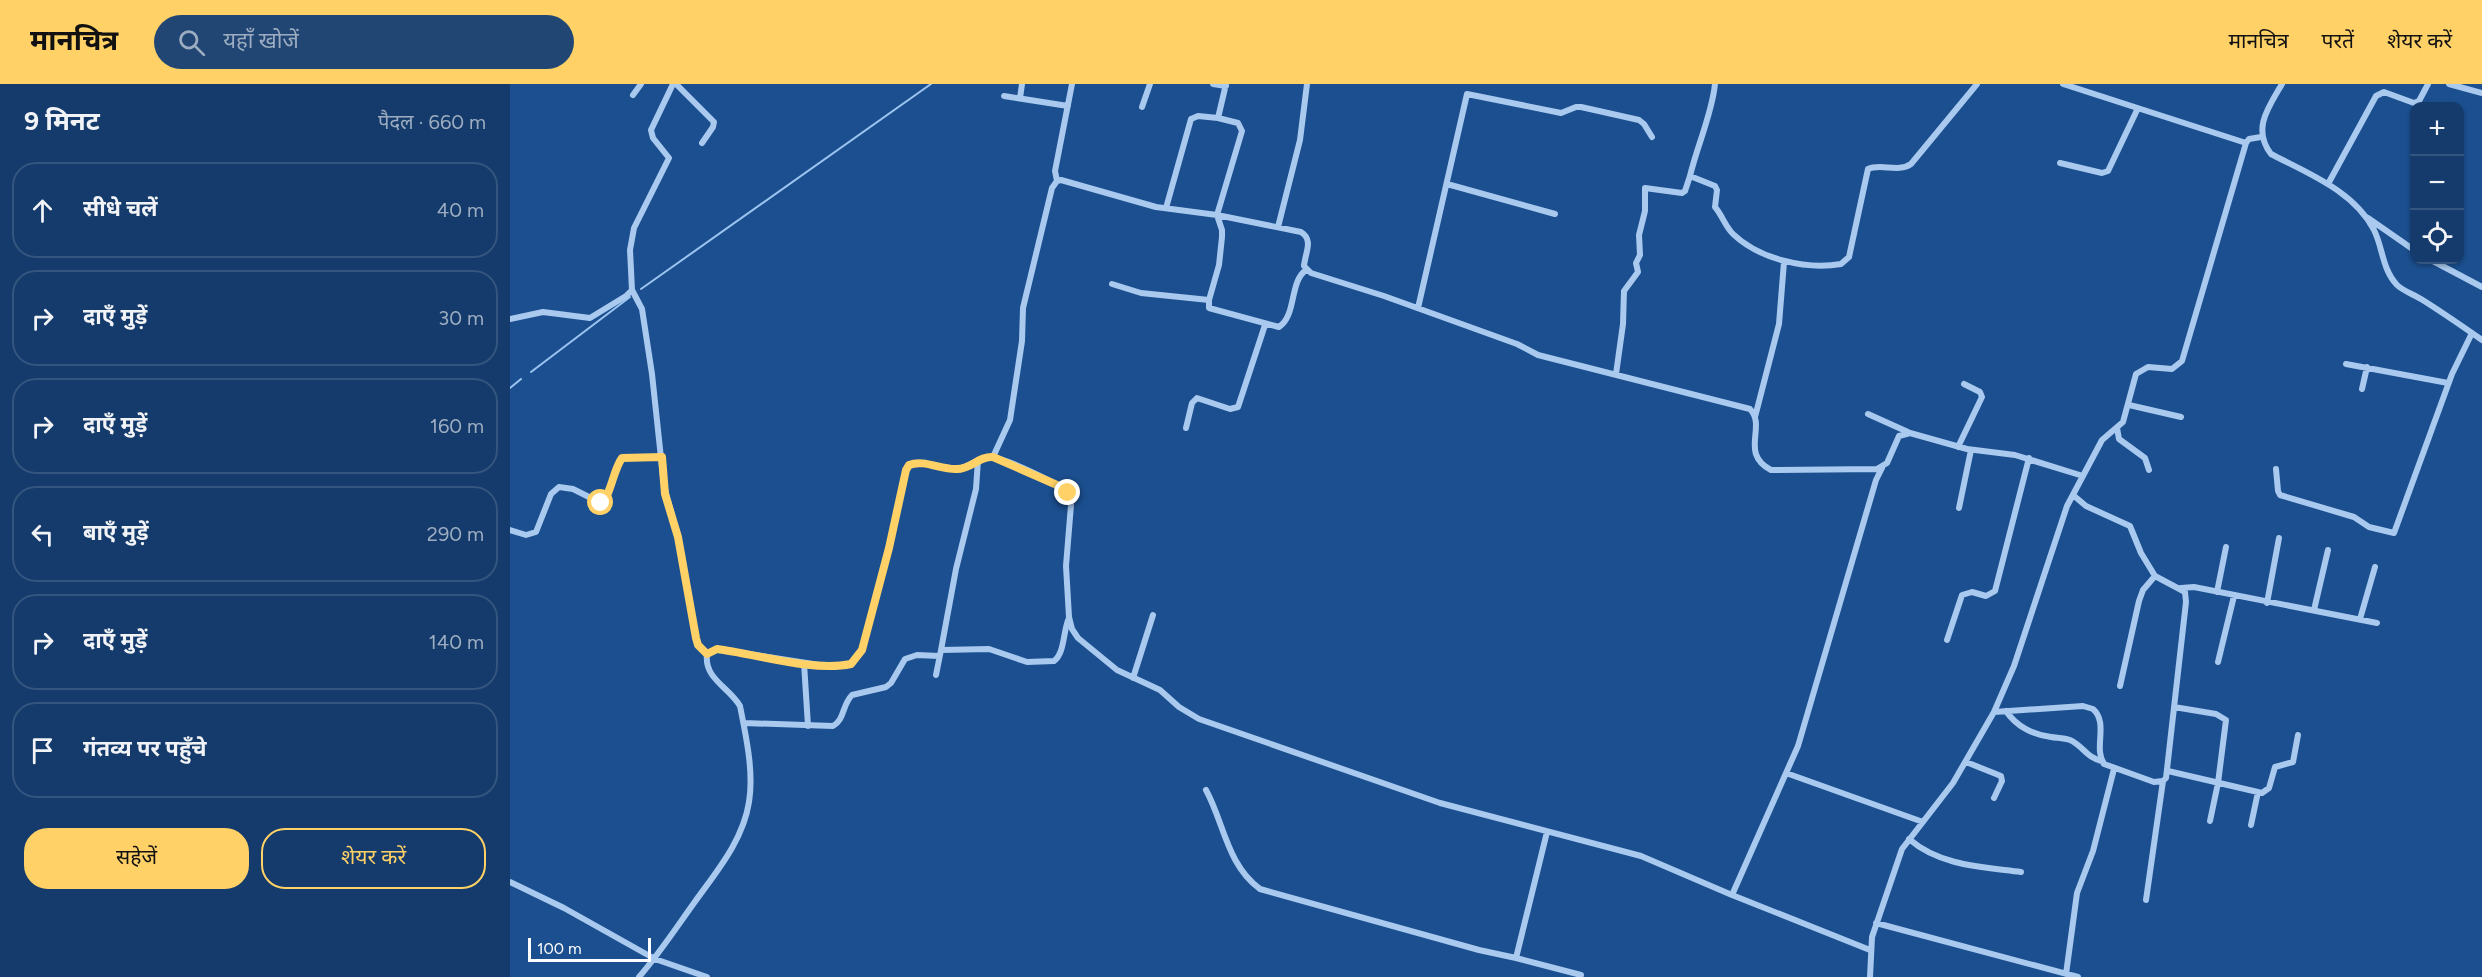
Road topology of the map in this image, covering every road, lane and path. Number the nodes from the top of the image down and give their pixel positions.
1 (641, 84) edge
2 (675, 84) edge
3 (1022, 84) edge
4 (1072, 84) edge
5 (1150, 84) edge
6 (1213, 84) edge
7 (1307, 84) edge
8 (1469, 84) edge
9 (1715, 84) edge
10 (1977, 84) edge
11 (2063, 84) edge
12 (2282, 84) edge
13 (2428, 84) edge
14 (2450, 84) edge
15 (1226, 85) edge
16 (2482, 93) edge
17 (1467, 94) junction
18 (633, 95) dead end
19 (1004, 96) dead end
20 (1020, 98) junction
21 (1068, 106) junction
22 (1142, 107) dead end
23 (2138, 108) junction
24 (1218, 118) junction
25 (1652, 137) dead end
26 (2261, 137) junction
27 (702, 143) dead end
28 (2246, 143) junction
29 (2060, 163) dead end
30 (1690, 176) junction
31 (1057, 182) junction
32 (1447, 184) junction
33 (2328, 184) junction
34 (1167, 208) junction
35 (1555, 214) dead end
36 (1217, 215) junction
37 (2368, 218) junction
38 (1278, 227) junction
39 (2410, 247) edge
40 (1784, 262) junction
41 (2439, 264) edge
42 (1306, 270) junction
43 (1112, 284) dead end
44 (2482, 287) edge
45 (632, 290) junction
46 (1209, 300) junction
47 (1418, 308) junction
48 (510, 319) edge
49 (1265, 325) junction
50 (2472, 333) junction
51 (2482, 340) edge
52 (2346, 364) dead end
53 (2367, 368) junction
54 (1616, 374) junction
55 (2448, 383) junction
56 (1964, 384) dead end
57 (2362, 389) dead end
58 (2129, 405) junction
59 (1868, 414) dead end
60 (1755, 417) junction
61 (2181, 417) dead end
62 (1186, 428) dead end
63 (2117, 428) junction
64 (1910, 433) junction
65 (1958, 447) junction
66 (1971, 450) junction
67 (662, 457) junction
68 (993, 457) junction
69 (2029, 458) junction
70 (978, 460) junction
71 (1882, 467) junction
72 (2277, 469) dead end
73 (2149, 470) dead end
74 (2083, 476) junction
75 (2073, 495) junction
76 (1959, 508) dead end
77 (510, 531) edge
78 (2279, 538) dead end
79 (2226, 547) dead end
80 (2328, 550) dead end
81 (2375, 567) dead end
82 (2155, 576) junction
83 (2181, 588) junction
84 (2217, 592) junction
85 (2234, 596) junction
86 (2267, 603) junction
87 (2314, 610) junction
88 (1153, 615) dead end
89 (1069, 617) junction
90 (2360, 619) junction
91 (2377, 624) dead end
92 (1947, 639) dead end
93 (940, 653) junction
94 (707, 654) junction
95 (2218, 662) dead end
96 (804, 663) junction
97 (936, 675) dead end
98 (1133, 678) junction
99 (2120, 686) dead end
100 (2174, 707) junction
101 (2006, 711) junction
102 (1994, 712) junction
103 (744, 723) junction
104 (808, 726) junction
105 (2298, 735) dead end
106 (2102, 761) junction
107 (1966, 762) junction
108 (2114, 769) junction
109 (2168, 771) junction
110 (1786, 773) junction
111 (2163, 781) junction
112 (2218, 783) junction
113 (1206, 790) dead end
114 (2258, 792) junction
115 (1994, 798) dead end
116 (2210, 821) dead end
117 (1923, 822) junction
118 (2251, 825) dead end
119 (1547, 832) junction
120 (1909, 840) junction
121 (2021, 872) dead end
122 (510, 882) edge
123 (1732, 895) junction
124 (2146, 900) dead end
125 (1876, 923) junction
126 (1870, 950) junction
127 (1516, 958) junction
128 (655, 959) junction
129 (2066, 974) junction
130 (1581, 975) dead end
131 (639, 977) edge
132 (707, 977) edge
133 (1870, 977) edge
134 (2078, 977) edge

1 - 18 street
2 - 27 street
2 - 45 street
3 - 20 street
4 - 21 street
5 - 22 street
6 - 15 street
7 - 38 street
8 - 17 street
9 - 30 street
10 - 40 street
11 - 23 street
12 - 26 street
13 - 33 street
14 - 16 street
15 - 24 street
17 - 25 street
17 - 32 street
19 - 20 street
20 - 21 street
21 - 31 street
23 - 28 street
23 - 29 street
24 - 34 street
24 - 36 street
26 - 28 street
26 - 33 street
28 - 58 street
30 - 40 street
30 - 54 street
31 - 34 street
31 - 68 street
32 - 35 street
32 - 47 street
33 - 37 street
34 - 36 street
36 - 38 street
36 - 46 street
37 - 39 street
37 - 50 street
38 - 42 street
40 - 60 street
41 - 44 street
42 - 47 street
42 - 49 street
43 - 46 street
45 - 48 street
45 - 67 street
46 - 49 street
47 - 54 street
49 - 62 street
50 - 51 street
50 - 55 street
52 - 53 street
53 - 55 street
53 - 57 street
54 - 60 street
55 - 72 street
56 - 65 street
58 - 61 street
58 - 63 street
59 - 64 street
60 - 71 street
63 - 73 street
63 - 74 street
64 - 65 street
64 - 71 street
65 - 66 street
66 - 69 street
66 - 76 street
67 - 77 street
67 - 94 street
68 - 70 street
68 - 89 street
69 - 74 street
69 - 92 street
70 - 93 street
70 - 96 street
71 - 110 street
74 - 75 street
75 - 82 street
75 - 102 street
78 - 86 street
79 - 84 street
80 - 87 street
81 - 90 street
82 - 83 street
82 - 99 street
83 - 84 street
83 - 100 street
84 - 85 street
85 - 86 street
85 - 95 street
86 - 87 street
87 - 90 street
88 - 98 street
89 - 93 street
89 - 98 street
90 - 91 street
93 - 97 street
93 - 104 street
94 - 96 street
94 - 103 street
96 - 104 street
98 - 119 street
100 - 109 street
100 - 112 street
101 - 102 street
101 - 106 street
101 - 106 street
102 - 107 street
103 - 104 street
103 - 128 street
105 - 114 street
106 - 108 street
107 - 115 street
107 - 117 street
108 - 111 street
108 - 129 street
109 - 111 street
109 - 112 street
110 - 117 street
110 - 123 street
111 - 124 street
112 - 114 street
112 - 116 street
113 - 127 street
114 - 118 street
117 - 120 street
119 - 123 street
119 - 127 street
120 - 121 street
120 - 125 street
122 - 128 street
123 - 126 street
125 - 126 street
125 - 129 street
126 - 133 street
127 - 130 street
128 - 131 street
128 - 132 street
129 - 134 street

